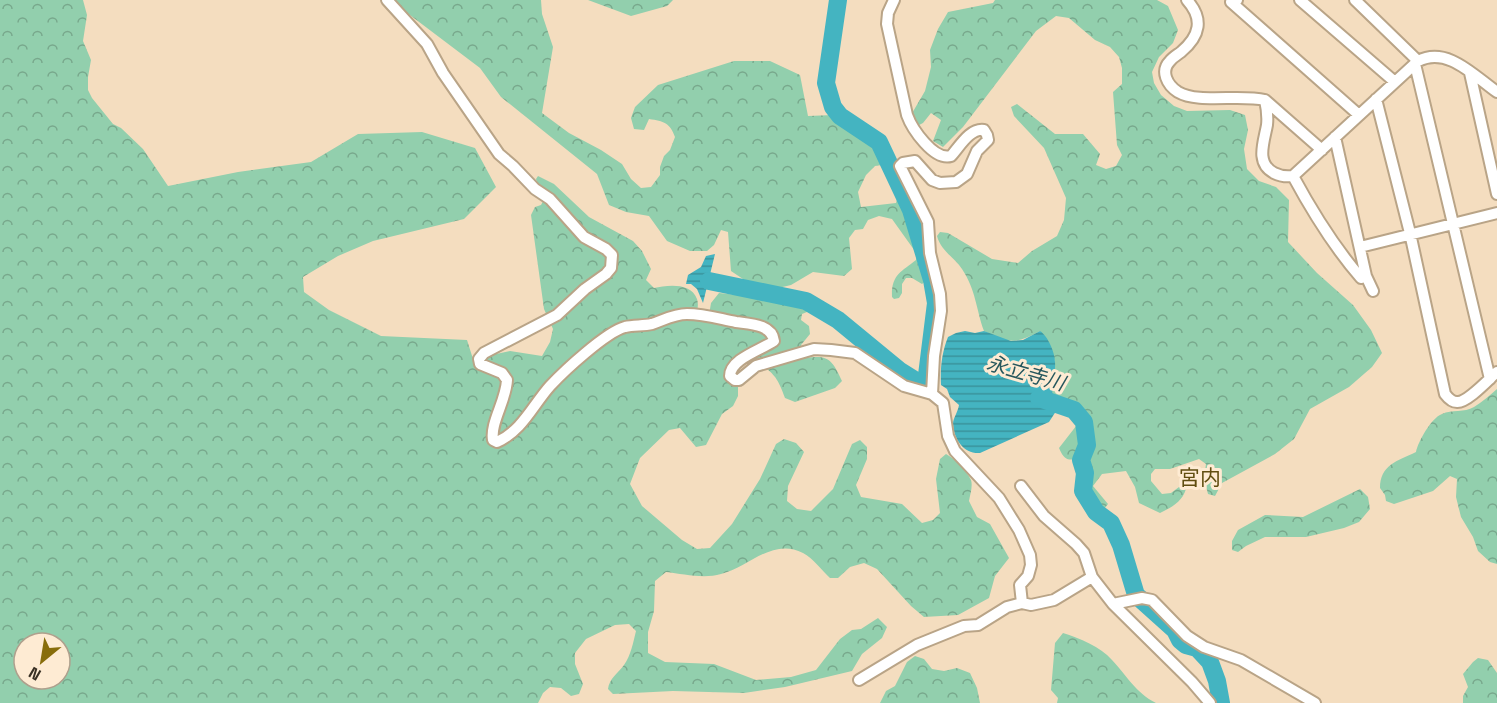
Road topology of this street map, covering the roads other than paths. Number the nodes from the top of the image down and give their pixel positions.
1 (387, 0) edge
2 (894, 0) edge
3 (1187, 0) edge
4 (1237, 0) edge
5 (1300, 0) edge
6 (1355, 0) edge
7 (1416, 62) junction
8 (1470, 73) junction
9 (1395, 82) junction
10 (1497, 92) edge
11 (1376, 99) junction
12 (1265, 100) junction
13 (1359, 115) junction
14 (1335, 137) junction
15 (1322, 150) junction
16 (1293, 176) junction
17 (1495, 176) edge
18 (1497, 194) edge
19 (1497, 213) edge
20 (1453, 223) junction
21 (1410, 233) junction
22 (1360, 247) junction
23 (1366, 276) junction
24 (1373, 291) dead end
25 (1493, 375) edge
26 (932, 394) junction
27 (1021, 486) dead end
28 (1092, 577) junction
29 (1022, 603) junction
30 (1113, 604) junction
31 (859, 680) dead end
32 (1210, 703) edge
33 (1315, 703) edge

1 - 26 street
2 - 26 street
3 - 12 street
4 - 13 street
5 - 9 street
6 - 7 street
7 - 8 street
7 - 9 street
7 - 20 street
8 - 10 street
8 - 17 street
9 - 11 street
11 - 13 street
11 - 21 street
12 - 15 street
12 - 16 street
13 - 14 street
14 - 15 street
14 - 22 street
15 - 16 street
16 - 23 street
17 - 18 street
19 - 20 street
20 - 21 street
20 - 25 street
21 - 22 street
21 - 25 street
22 - 23 street
23 - 24 street
26 - 29 street
27 - 28 street
28 - 29 street
28 - 30 street
29 - 31 street
30 - 32 street
30 - 33 street

